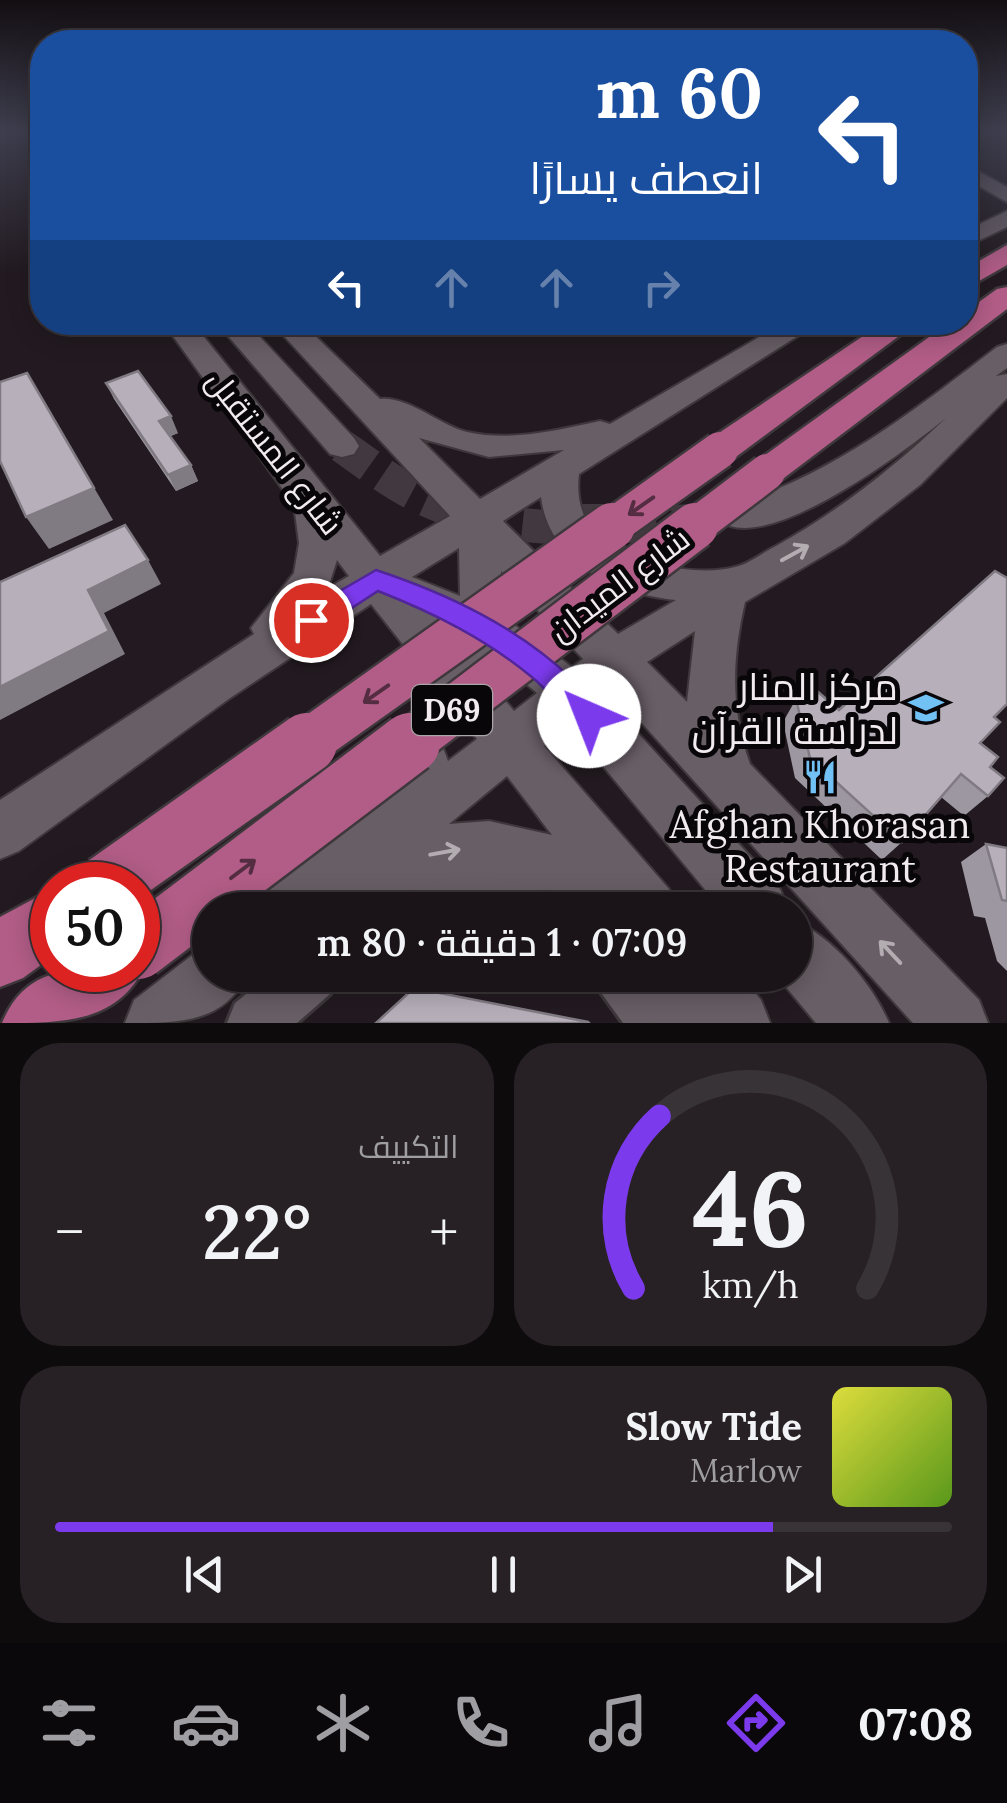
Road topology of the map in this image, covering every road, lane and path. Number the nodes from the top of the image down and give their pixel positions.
1 (979, 178) dead end
2 (1007, 196) edge
3 (1006, 215) edge
4 (978, 232) edge
5 (1007, 253) edge
6 (978, 272) edge
7 (1007, 294) edge
8 (978, 316) edge
9 (187, 335) edge
10 (242, 335) edge
11 (298, 335) edge
12 (784, 335) edge
13 (885, 335) edge
14 (952, 335) edge
15 (1007, 352) edge
16 (1007, 383) edge
17 (344, 384) junction
18 (633, 424) junction
19 (342, 446) tunnel mouth
20 (562, 466) junction
21 (312, 502) junction
22 (742, 516) tunnel mouth
23 (488, 532) junction
24 (386, 573) junction
25 (733, 588) junction
26 (487, 619) junction
27 (614, 661) junction
28 (214, 683) junction
29 (468, 692) junction
30 (570, 695) junction
31 (510, 742) junction
32 (730, 780) junction
33 (0, 832) edge
34 (138, 862) edge
35 (275, 892) edge
36 (321, 892) edge
37 (352, 892) edge
38 (617, 892) edge
39 (634, 892) edge
40 (743, 892) edge
41 (160, 932) edge
42 (30, 935) edge
43 (0, 955) edge
44 (812, 971) edge
45 (79, 992) edge
46 (197, 992) edge
47 (291, 992) edge
48 (634, 992) edge
49 (678, 992) edge
50 (714, 992) edge
51 (36, 1023) edge
52 (157, 1023) edge
53 (254, 1023) edge
54 (657, 1023) edge
55 (683, 1023) edge
56 (738, 1023) edge
57 (857, 1023) edge
58 (956, 1023) edge

1 - 2 main road
3 - 4 main road
5 - 6 main road
8 -> 7 main road, شارع الميدان / D69, bridge
9 - 21 main road, شارع المستقبل
10 - 19 main road
11 - 17 main road
12 - 18 main road
13 -> 34 main road, شارع الميدان / D69, bridge
41 -> 14 main road, شارع الميدان / D69, bridge
15 - 22 main road
25 -> 16 main road
17 - 18 main road
17 - 23 main road
18 - 20 main road
20 - 23 main road
20 - 25 main road
21 - 24 main road, شارع المستقبل
21 - 28 main road
23 - 24 main road
23 - 26 main road
23 - 27 main road
24 - 26 main road
24 - 28 main road
24 - 29 main road, شارع المستقبل
25 - 27 main road
25 - 32 main road
26 - 27 main road
26 - 29 main road
26 - 30 main road
26 - 31 main road
27 - 30 main road
27 - 32 main road
28 - 33 main road
29 - 31 main road, شارع المستقبل
29 - 35 main road
30 - 31 main road
30 - 40 main road
31 - 36 main road
31 - 39 main road, شارع المستقبل
58 -> 32 main road
37 -> 38 main road
42 - 43 main road
44 - 57 main road
45 - 51 main road
46 - 52 main road
47 - 53 street
48 - 54 street
49 - 55 main road
50 - 56 main road

